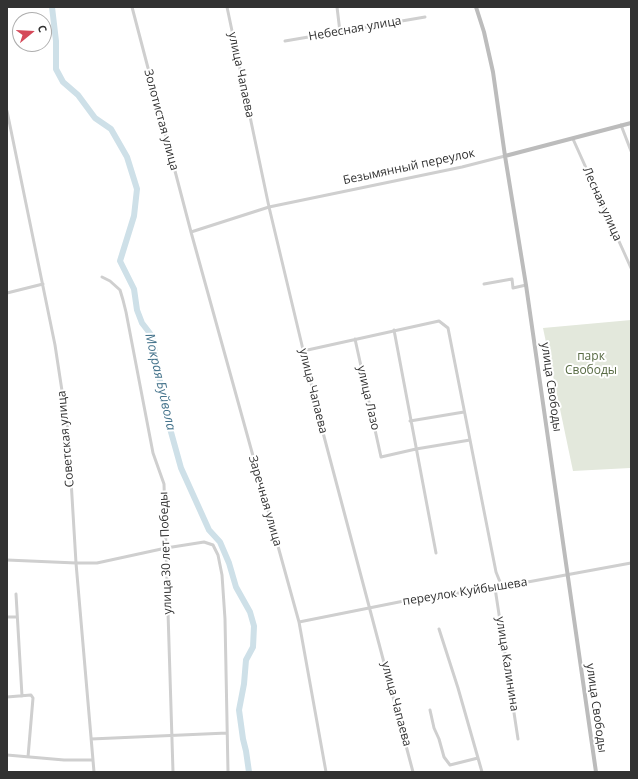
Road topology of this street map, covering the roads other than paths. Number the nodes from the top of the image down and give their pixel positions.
1 (132, 7) edge
2 (227, 7) edge
3 (337, 7) edge
4 (476, 7) edge
5 (425, 17) dead end
6 (340, 32) junction
7 (285, 41) dead end
8 (7, 111) edge
9 (631, 123) edge
10 (621, 125) junction
11 (573, 139) junction
12 (631, 151) edge
13 (505, 156) junction
14 (270, 207) junction
15 (191, 232) junction
16 (631, 268) edge
17 (102, 277) dead end
18 (42, 284) junction
19 (484, 284) dead end
20 (526, 285) junction
21 (7, 293) edge
22 (394, 330) junction
23 (355, 339) junction
24 (303, 351) junction
25 (464, 412) junction
26 (410, 421) junction
27 (470, 440) junction
28 (416, 449) junction
29 (166, 548) junction
30 (436, 554) dead end
31 (7, 560) edge
32 (76, 563) junction
33 (631, 563) edge
34 (567, 575) junction
35 (502, 587) junction
36 (495, 588) junction
37 (16, 594) dead end
38 (370, 608) junction
39 (7, 617) edge
40 (17, 617) junction
41 (299, 622) junction
42 (439, 629) dead end
43 (22, 696) junction
44 (7, 697) edge
45 (430, 710) dead end
46 (227, 733) junction
47 (172, 735) junction
48 (91, 739) junction
49 (518, 739) dead end
50 (7, 755) edge
51 (28, 757) junction
52 (478, 758) junction
53 (93, 760) junction
54 (94, 772) edge
55 (173, 772) edge
56 (228, 772) edge
57 (326, 772) edge
58 (413, 772) edge
59 (482, 772) edge
60 (596, 772) edge

1 - 15 street, Золотистая улица
2 - 14 street, улица Чапаева
3 - 6 street
4 - 13 main road, улица Свободы
5 - 6 street, Небесная улица
6 - 7 street, Небесная улица
8 - 18 street, Советская улица
9 - 10 main road, Безымянный переулок
10 - 11 main road, Безымянный переулок
10 - 12 street
11 - 13 main road, Безымянный переулок
11 - 16 street, Лесная улица
13 - 14 street, Безымянный переулок
13 - 20 main road, улица Свободы
14 - 15 street, Безымянный переулок
14 - 24 street, улица Чапаева
15 - 41 street, Заречная улица
17 - 29 street, улица 30 лет Победы
18 - 21 street
18 - 32 street, Советская улица
19 - 20 street
20 - 34 main road, улица Свободы
22 - 23 street
22 - 25 street
22 - 26 street
23 - 24 street
23 - 28 street, улица Лазо
24 - 38 street, улица Чапаева
25 - 26 street
25 - 27 street
26 - 28 street
27 - 28 street
27 - 35 street
28 - 30 street
29 - 32 street
29 - 46 street
29 - 47 street, улица 30 лет Победы
31 - 32 street
32 - 48 street, Советская улица
33 - 34 street, переулок Куйбышева
34 - 35 street, переулок Куйбышева
34 - 60 main road, улица Свободы
35 - 36 street, переулок Куйбышева
36 - 38 street, переулок Куйбышева
36 - 49 street, улица Калинина
37 - 40 street
38 - 41 street, переулок Куйбышева
38 - 58 street, улица Чапаева
39 - 40 street
40 - 43 street
41 - 57 street, Заречная улица
42 - 52 street
43 - 44 street
43 - 51 street
45 - 52 street
46 - 47 street
46 - 56 street
47 - 48 street
47 - 55 street, улица 30 лет Победы
48 - 53 street, Советская улица
50 - 51 street
51 - 53 street
52 - 59 street
53 - 54 street, Советская улица

